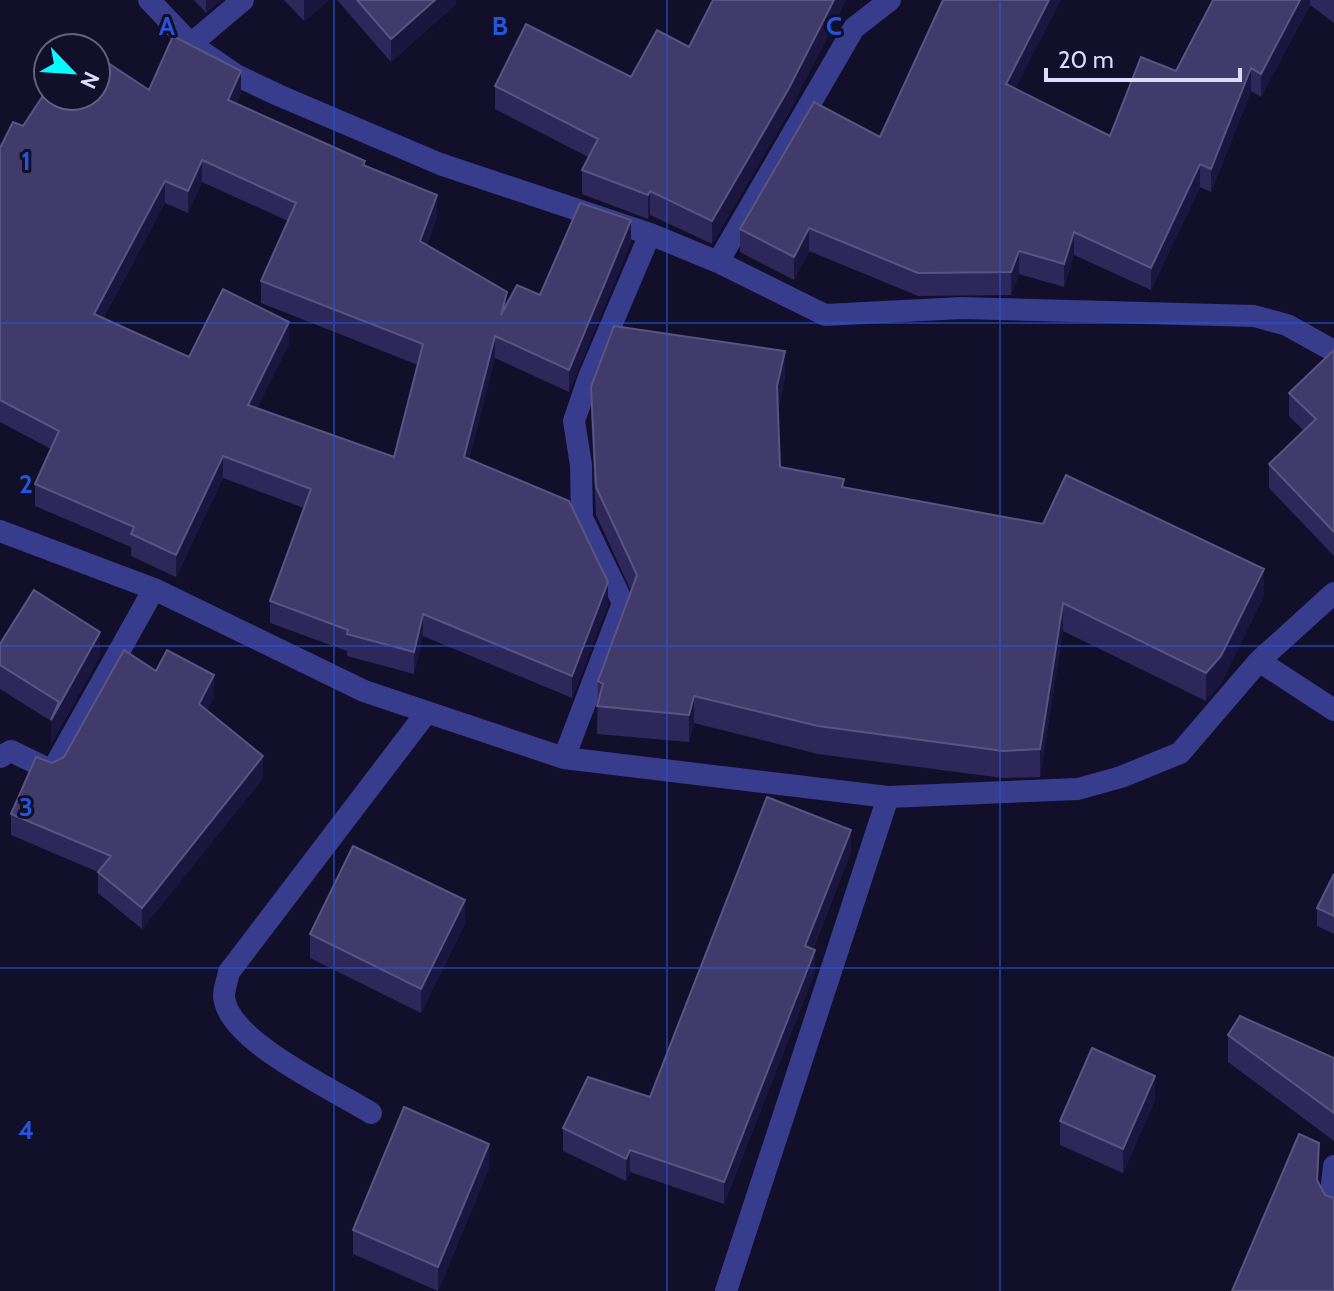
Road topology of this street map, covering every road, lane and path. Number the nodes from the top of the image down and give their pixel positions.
1 (149, 0) edge
2 (243, 0) edge
3 (890, 0) edge
4 (191, 44) junction
5 (650, 234) junction
6 (718, 262) junction
7 (1334, 351) edge
8 (0, 531) edge
9 (154, 589) junction
10 (1334, 593) edge
11 (1259, 661) junction
12 (1334, 710) edge
13 (427, 712) junction
14 (0, 757) edge
15 (564, 758) junction
16 (888, 797) junction
17 (371, 1113) dead end
18 (1334, 1166) edge
19 (1334, 1212) edge
20 (726, 1291) edge

1 - 4 street
2 - 4 street
3 - 6 street
4 - 5 street
5 - 6 street
5 - 15 street
6 - 7 street
8 - 9 street
9 - 13 street
9 - 14 street
10 - 11 street
11 - 12 street
11 - 16 street
13 - 15 street
13 - 17 street
15 - 16 street
16 - 20 street
18 - 19 street

